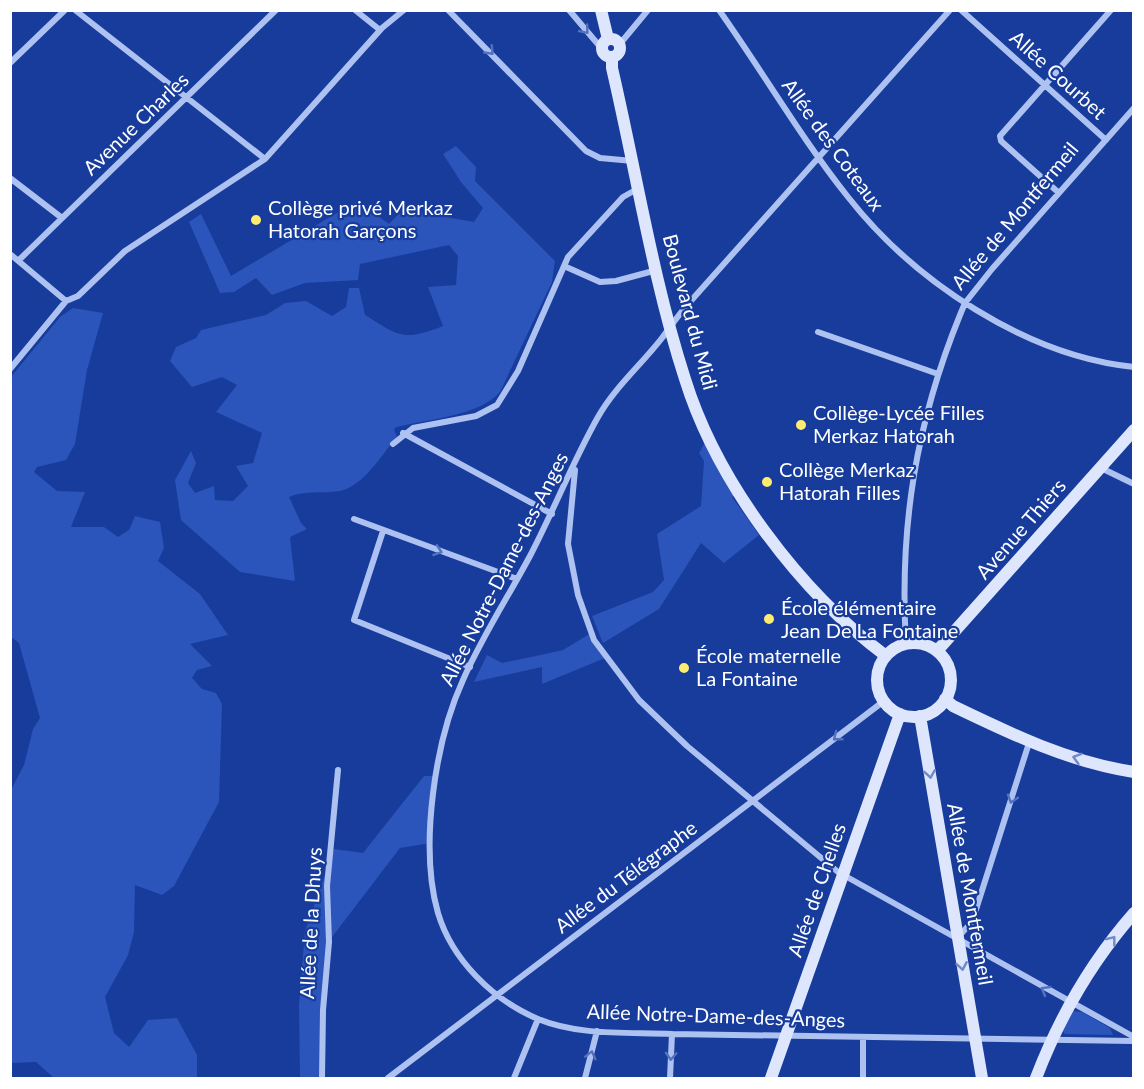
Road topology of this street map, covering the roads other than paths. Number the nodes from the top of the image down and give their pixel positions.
1 (65, 10) edge
2 (75, 10) edge
3 (276, 10) edge
4 (355, 10) edge
5 (404, 10) edge
6 (448, 10) edge
7 (569, 10) edge
8 (601, 10) edge
9 (648, 10) edge
10 (719, 10) edge
11 (950, 10) edge
12 (961, 10) edge
13 (1111, 10) edge
14 (380, 30) junction
15 (610, 44) junction
16 (10, 63) edge
17 (1045, 86) junction
18 (188, 98) junction
19 (1134, 108) edge
20 (1106, 140) junction
21 (817, 156) junction
22 (266, 159) junction
23 (634, 161) junction
24 (10, 178) edge
25 (639, 187) junction
26 (1059, 193) junction
27 (62, 218) junction
28 (10, 254) edge
29 (19, 260) junction
30 (564, 266) junction
31 (658, 270) junction
32 (66, 301) junction
33 (965, 303) junction
34 (670, 325) junction
35 (818, 332) dead end
36 (1134, 367) edge
37 (10, 369) edge
38 (938, 374) junction
39 (1134, 430) edge
40 (403, 434) junction
41 (393, 444) dead end
42 (577, 461) junction
43 (1101, 467) junction
44 (1134, 484) edge
45 (552, 514) junction
46 (354, 519) dead end
47 (383, 531) junction
48 (517, 579) junction
49 (906, 644) junction
50 (937, 651) junction
51 (886, 656) junction
52 (470, 667) junction
53 (945, 699) junction
54 (884, 701) junction
55 (900, 714) junction
56 (920, 716) junction
57 (1029, 743) junction
58 (338, 770) dead end
59 (1134, 772) edge
60 (754, 801) junction
61 (843, 875) junction
62 (1134, 913) edge
63 (957, 938) junction
64 (496, 995) junction
65 (1070, 1004) junction
66 (538, 1019) junction
67 (1114, 1025) junction
68 (597, 1031) junction
69 (672, 1034) junction
70 (786, 1035) junction
71 (863, 1037) junction
72 (975, 1038) junction
73 (1051, 1039) junction
74 (1134, 1039) edge
75 (1108, 1041) junction
76 (322, 1078) edge
77 (388, 1078) edge
78 (514, 1078) edge
79 (585, 1078) edge
80 (669, 1078) edge
81 (771, 1078) edge
82 (863, 1078) edge
83 (982, 1078) edge
84 (1036, 1078) edge

1 - 16 street
2 - 18 street
3 - 18 street, Avenue Charles
4 - 14 street
5 - 14 street
6 -> 23 street
7 -> 15 street
8 - 15 main road
9 - 15 street
10 - 21 street, Allée des Coteaux
11 - 21 street, Allée Notre-Dame-des-Anges
12 - 17 street, Allée Courbet
13 - 17 street
14 - 22 street
15 - 23 main road, Boulevard du Midi
17 - 20 street, Allée Courbet
17 - 26 street
18 - 22 street
18 - 27 street, Avenue Charles
19 - 20 street, Allée de Montfermeil
20 - 26 street, Allée de Montfermeil
21 - 33 street, Allée des Coteaux
21 - 34 street, Allée Notre-Dame-des-Anges
22 - 32 street
23 - 25 main road, Boulevard du Midi
24 - 27 street
25 - 30 street
25 - 31 main road, Boulevard du Midi
26 - 33 street, Allée de Montfermeil
27 - 29 street, Avenue Charles
28 - 29 street
29 - 32 street
30 - 31 street
30 - 40 street
31 - 34 main road, Boulevard du Midi
32 - 37 street
33 - 36 street, Allée des Coteaux
33 - 38 street, Allée de Montfermeil
34 - 42 street, Allée Notre-Dame-des-Anges
34 - 51 main road, Boulevard du Midi
35 - 38 street
38 - 49 street, Allée de Montfermeil
39 - 43 main road, Avenue Thiers
40 - 41 street
40 - 45 street
42 - 45 street, Allée Notre-Dame-des-Anges
42 - 60 street
43 - 44 street
43 - 50 main road, Avenue Thiers
45 - 48 street, Allée Notre-Dame-des-Anges
46 - 47 street
47 -> 48 street
47 - 52 street
48 - 52 street, Allée Notre-Dame-des-Anges
49 - 50 main road
49 - 51 main road
50 - 53 main road
51 - 54 main road
52 - 64 street, Allée Notre-Dame-des-Anges
53 - 56 main road
53 - 57 main road
54 - 55 main road
54 -> 60 street, Allée du Télégraphe
55 - 56 main road
55 - 61 main road, Allée de Chelles
56 -> 63 main road, Allée de Montfermeil
59 -> 57 main road
57 -> 63 street
58 - 76 street, Allée de la Dhuys
60 - 61 street
60 - 64 street, Allée du Télégraphe
61 - 63 street
61 - 70 main road, Allée de Chelles
65 -> 62 main road
65 -> 63 street
63 -> 72 main road, Allée de Montfermeil
64 - 66 street, Allée Notre-Dame-des-Anges
64 - 77 street, Allée du Télégraphe
65 - 67 street
65 - 73 main road
66 - 68 street, Allée Notre-Dame-des-Anges
66 - 78 street
67 - 74 street
67 - 75 street
68 - 69 street, Allée Notre-Dame-des-Anges
79 -> 68 street
69 - 70 street, Allée Notre-Dame-des-Anges
69 -> 80 street
70 - 71 street, Allée Notre-Dame-des-Anges
70 - 81 main road, Allée de Chelles
71 - 72 street, Allée Notre-Dame-des-Anges
71 - 82 street
72 - 73 street, Allée Notre-Dame-des-Anges
72 - 83 main road, Allée de Montfermeil
73 - 75 street, Allée Notre-Dame-des-Anges
73 - 84 main road
74 - 75 street, Allée Notre-Dame-des-Anges

